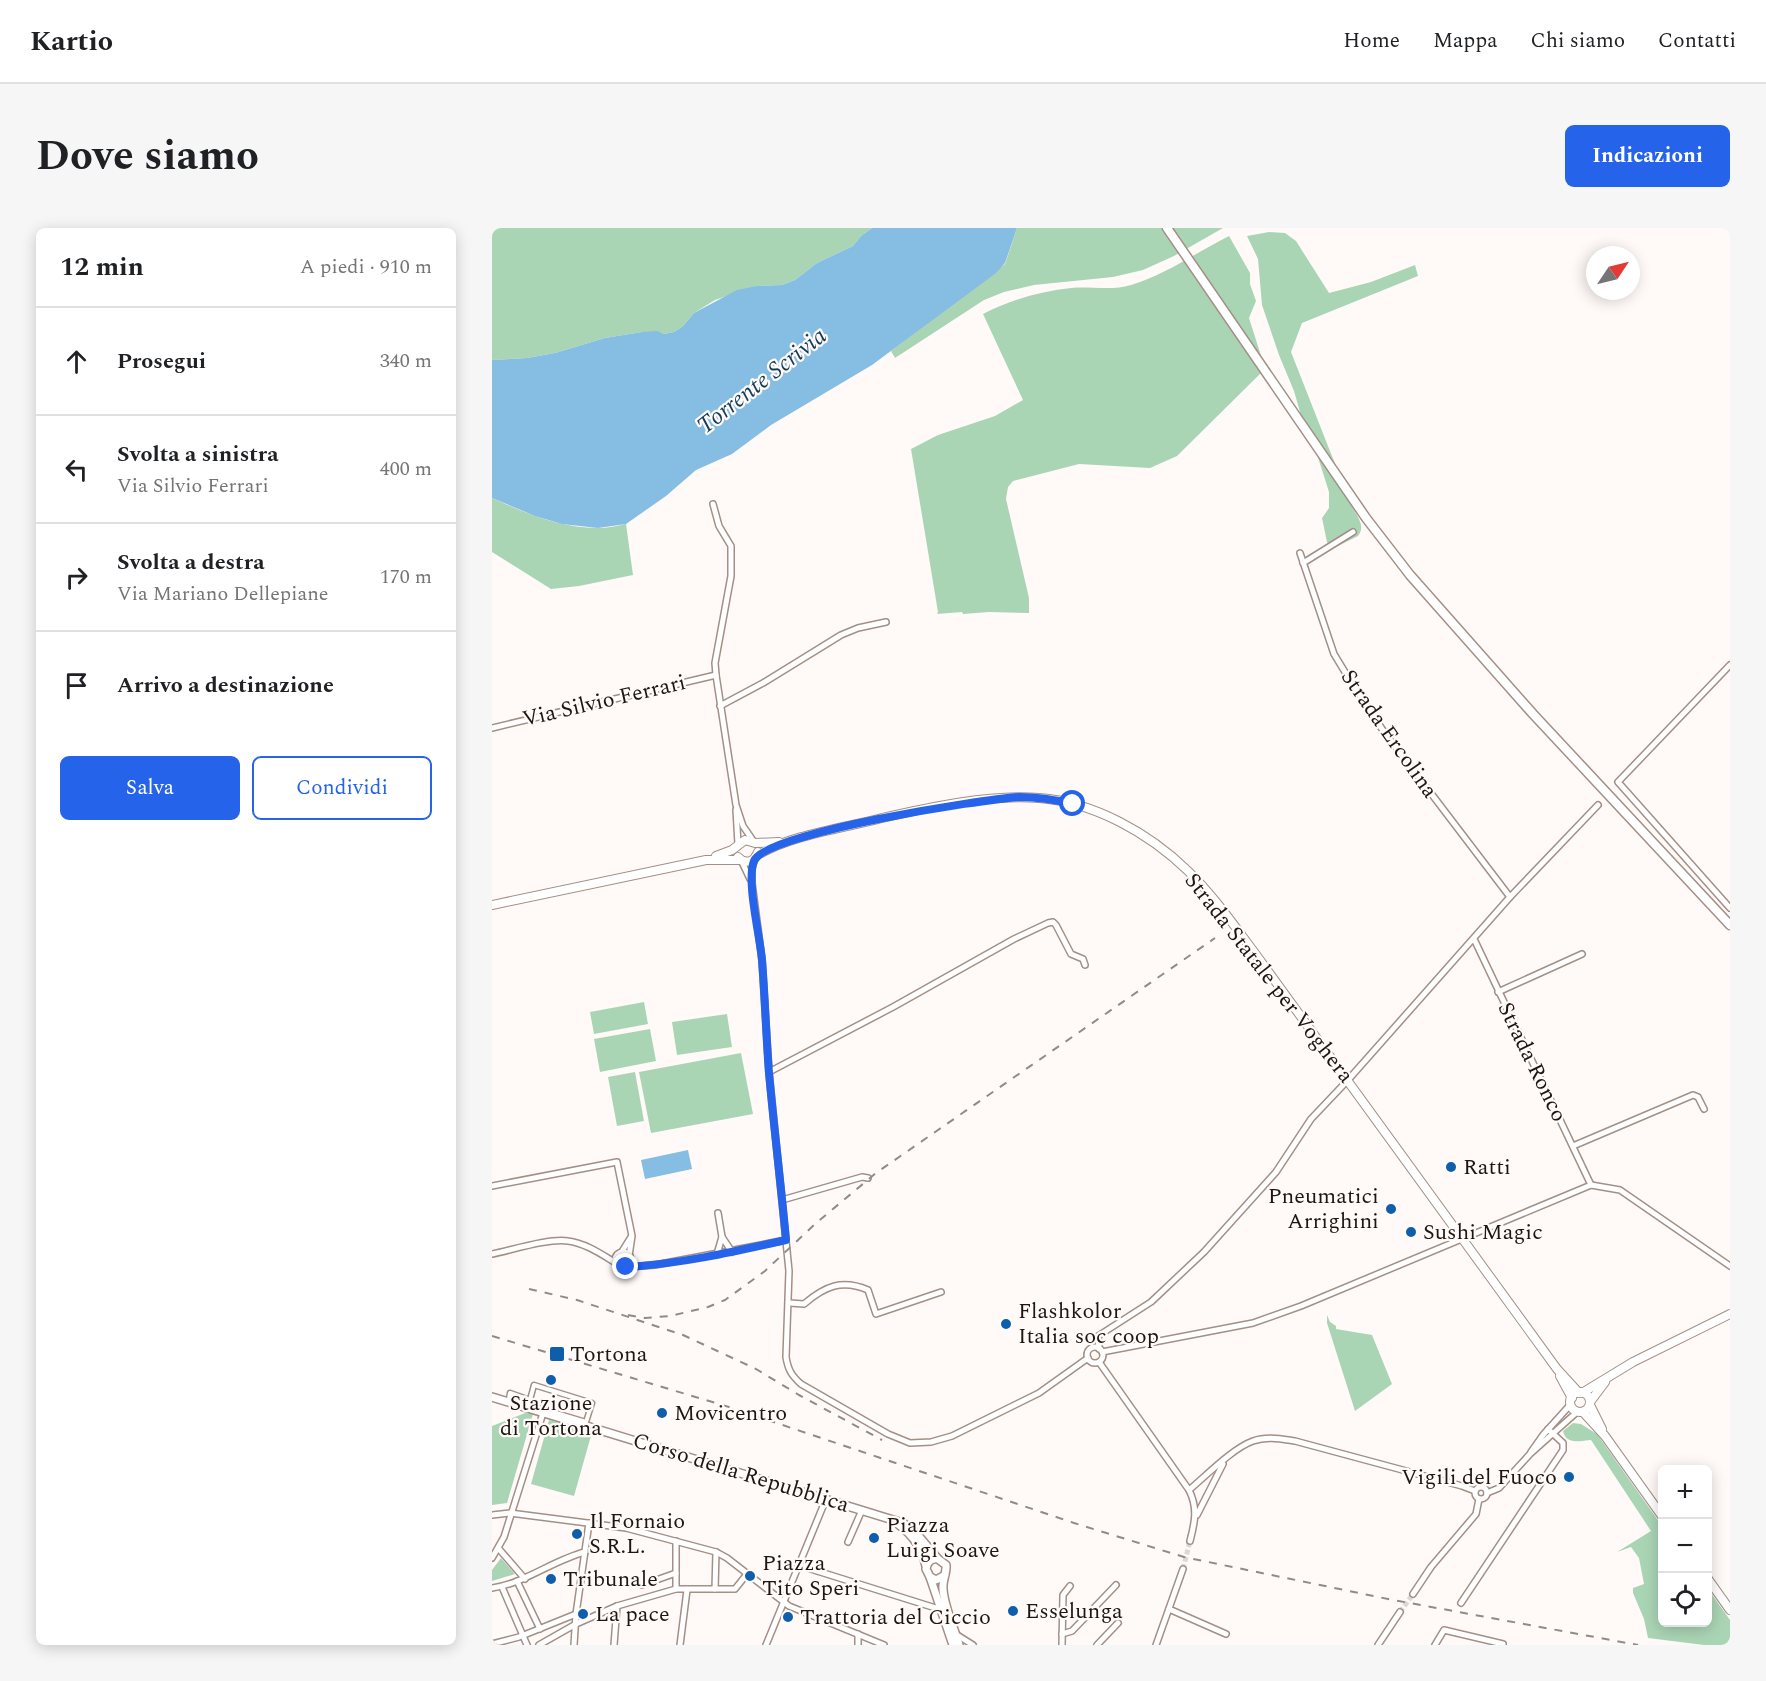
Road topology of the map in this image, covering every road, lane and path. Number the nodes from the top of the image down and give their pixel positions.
1 (1167, 228) edge
2 (713, 504) dead end
3 (1353, 532) dead end
4 (1300, 553) dead end
5 (1303, 563) junction
6 (886, 622) dead end
7 (1730, 665) edge
8 (716, 675) junction
9 (720, 706) junction
10 (492, 728) edge
11 (1598, 805) dead end
12 (736, 806) junction
13 (789, 841) junction
14 (754, 843) junction
15 (737, 845) junction
16 (756, 857) junction
17 (706, 860) junction
18 (741, 860) junction
19 (752, 883) junction
20 (1510, 897) junction
21 (492, 905) edge
22 (1730, 908) edge
23 (1730, 925) edge
24 (1474, 939) junction
25 (1582, 954) dead end
26 (1085, 965) dead end
27 (1498, 992) junction
28 (769, 1072) junction
29 (1348, 1080) junction
30 (1704, 1109) dead end
31 (1573, 1146) junction
32 (868, 1178) dead end
33 (1591, 1185) junction
34 (492, 1186) edge
35 (782, 1200) junction
36 (718, 1213) dead end
37 (632, 1236) junction
38 (722, 1237) junction
39 (1462, 1237) junction
40 (786, 1240) junction
41 (599, 1252) junction
42 (732, 1252) junction
43 (492, 1254) edge
44 (619, 1254) junction
45 (717, 1254) junction
46 (630, 1258) junction
47 (615, 1263) junction
48 (646, 1266) junction
49 (1730, 1266) edge
50 (626, 1267) junction
51 (941, 1292) dead end
52 (790, 1303) junction
53 (1730, 1314) edge
54 (1101, 1351) junction
55 (1088, 1358) junction
56 (1099, 1362) junction
57 (1557, 1369) junction
58 (1607, 1379) junction
59 (534, 1385) joint
60 (1581, 1393) junction
61 (492, 1397) edge
62 (1571, 1401) junction
63 (1590, 1403) junction
64 (1580, 1412) junction
65 (543, 1413) junction
66 (1551, 1431) junction
67 (1605, 1436) junction
68 (1224, 1461) junction
69 (1189, 1490) junction
70 (1474, 1491) junction
71 (1487, 1493) junction
72 (1479, 1498) junction
73 (826, 1499) junction
74 (862, 1510) junction
75 (1658, 1510) edge
76 (510, 1513) junction
77 (492, 1515) edge
78 (1197, 1516) junction
79 (886, 1518) junction
80 (589, 1523) junction
81 (676, 1541) junction
82 (1190, 1541) tunnel mouth
83 (848, 1542) dead end
84 (499, 1549) junction
85 (585, 1552) junction
86 (716, 1552) junction
87 (492, 1558) edge
88 (938, 1559) junction
89 (798, 1565) junction
90 (926, 1566) junction
91 (1183, 1569) tunnel mouth
92 (676, 1573) junction
93 (747, 1574) junction
94 (945, 1575) junction
95 (930, 1577) junction
96 (525, 1578) junction
97 (517, 1581) junction
98 (642, 1585) dead end
99 (1116, 1585) dead end
100 (1070, 1586) dead end
101 (1712, 1586) edge
102 (502, 1587) junction
103 (492, 1588) edge
104 (676, 1589) junction
105 (715, 1589) junction
106 (687, 1590) junction
107 (1413, 1594) tunnel mouth
108 (783, 1603) junction
109 (1461, 1603) dead end
110 (617, 1606) junction
111 (1169, 1609) junction
112 (942, 1610) junction
113 (1730, 1610) edge
114 (1400, 1612) tunnel mouth
115 (576, 1614) junction
116 (1118, 1623) dead end
117 (576, 1624) junction
118 (540, 1629) junction
119 (858, 1634) junction
120 (1062, 1634) junction
121 (1226, 1634) dead end
122 (523, 1635) junction
123 (956, 1635) junction
124 (492, 1644) edge
125 (527, 1645) edge
126 (539, 1645) edge
127 (574, 1645) edge
128 (614, 1645) edge
129 (680, 1645) edge
130 (766, 1645) edge
131 (858, 1645) edge
132 (884, 1645) edge
133 (953, 1645) edge
134 (959, 1645) edge
135 (973, 1645) edge
136 (1062, 1645) edge
137 (1097, 1645) edge
138 (1156, 1645) edge
139 (1378, 1645) edge
140 (1436, 1645) edge
141 (1501, 1645) edge

1 - 23 main road
2 - 8 street, Via Silvio Ferrari
3 - 5 street
4 - 5 street, Strada Ercolina
5 - 20 street, Strada Ercolina
6 - 9 street
7 - 22 street
8 - 9 street, Via Silvio Ferrari
8 - 10 street, Via Silvio Ferrari
9 - 12 street, Via Silvio Ferrari
11 - 20 street
12 - 14 street, Via Silvio Ferrari
12 - 15 street, Via Silvio Ferrari
13 - 14 main road, Strada Statale per Voghera
13 - 16 main road, Strada Statale per Voghera
13 - 29 main road, Strada Statale per Voghera
14 - 15 main road, Strada Statale per Voghera
14 - 16 main road
15 - 17 main road, Strada Statale per Voghera
15 - 18 main road
16 - 18 main road, Strada Statale per Voghera
16 - 19 street
17 - 18 main road, Strada Statale per Voghera
17 - 21 main road, Strada Statale per Voghera
18 - 19 street
19 - 28 street
20 - 24 street
24 - 27 street, Strada Ronco
24 - 29 street
25 - 27 street
26 - 28 street
27 - 31 street, Strada Ronco
28 - 35 street
29 - 39 main road, Strada Statale per Voghera
29 - 54 street
30 - 31 street
31 - 33 street, Strada Ronco
32 - 35 street
33 - 39 street
33 - 49 street
34 - 37 street
35 - 40 street
36 - 38 street
37 - 44 street
37 - 46 street
38 - 42 street
38 - 45 street
39 - 54 street
39 - 57 main road, Strada Statale per Voghera
40 - 42 street
40 - 52 street
41 - 43 street
41 - 44 street
41 - 47 street
42 - 45 street
44 - 46 street
44 - 47 street
45 - 48 street
46 - 48 street
46 - 50 street
47 - 50 street
48 - 50 street
51 - 52 street
52 - 55 street
53 - 58 main road
54 - 55 street
54 - 56 street
55 - 56 street
56 - 69 street
57 - 60 main road, Strada Statale per Voghera
57 - 62 main road, Strada Statale per Voghera
58 - 60 main road
58 - 63 main road
59 - 59 street
60 - 62 main road
60 - 63 main road, Strada Statale per Voghera
61 - 65 street, Corso della Repubblica
62 - 64 main road, Strada Statale per Voghera
62 - 66 street
63 - 64 main road
63 - 67 main road
64 - 66 street
64 - 67 main road
65 - 73 street, Corso della Repubblica
65 - 76 street
66 - 71 street
66 - 109 street
67 - 75 main road
68 - 69 street
68 - 70 street
68 - 78 street
69 - 78 street
70 - 71 street
70 - 72 street
71 - 72 street
72 - 107 street
73 - 74 street, Corso della Repubblica
73 - 89 street
74 - 79 street, Corso della Repubblica
74 - 83 street
76 - 77 street
76 - 80 street
76 - 84 street
78 - 82 street
79 - 88 street, Corso della Repubblica
79 - 90 street, Corso della Repubblica
80 - 81 street
80 - 85 street
81 - 86 street
81 - 92 street
84 - 87 street
84 - 96 street
85 - 96 street
85 - 115 street
86 - 93 street
86 - 105 street
88 - 90 street
88 - 94 street
89 - 108 street
89 - 112 street
90 - 95 street
91 - 111 street
92 - 98 street
92 - 104 street
93 - 105 street
93 - 108 street
94 - 95 street
94 - 123 street
95 - 112 street
96 - 97 street
97 - 102 street
97 - 118 street
99 - 120 street
100 - 120 street
101 - 113 main road
102 - 103 street
102 - 122 street
104 - 106 street
104 - 110 street
105 - 106 street
106 - 129 street
108 - 119 street
108 - 130 street
110 - 117 street
110 - 128 street
111 - 121 street
111 - 138 street
112 - 133 street
114 - 139 street
115 - 117 street
115 - 118 street
116 - 137 street
117 - 126 street
117 - 127 street
118 - 122 street
119 - 131 street
119 - 132 street
120 - 136 street
122 - 124 street
122 - 125 street
123 - 134 street
123 - 135 street
140 - 141 street

